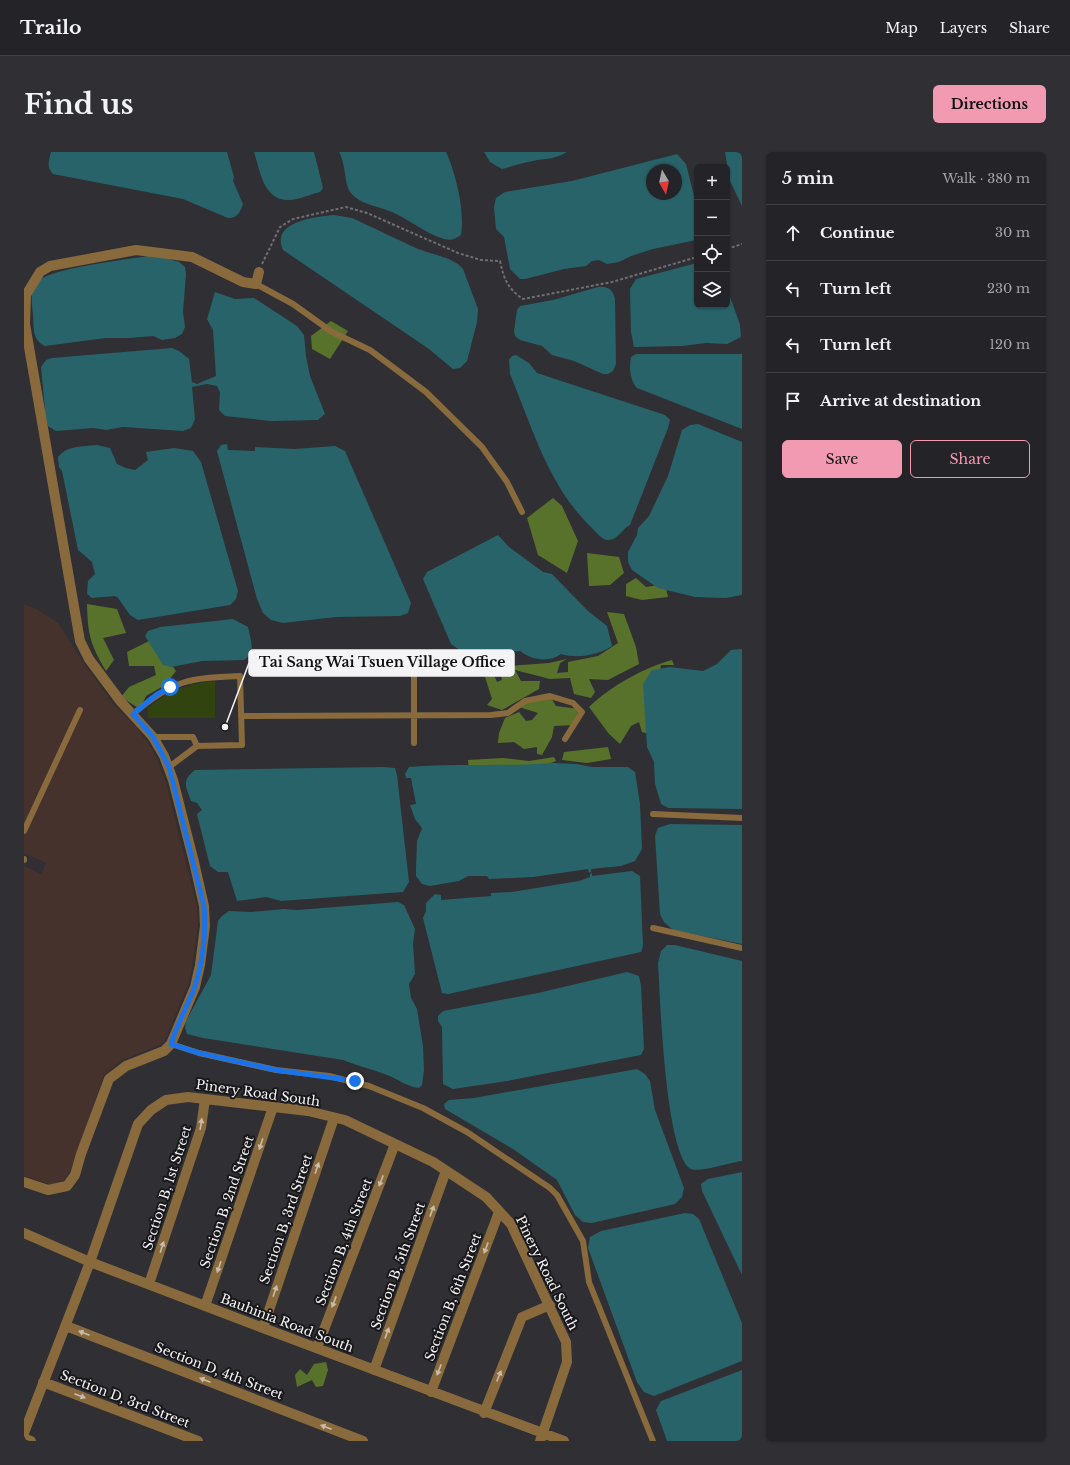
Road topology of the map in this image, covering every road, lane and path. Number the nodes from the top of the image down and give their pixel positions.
1 (742, 244) edge
2 (730, 247) edge
3 (694, 258) edge
4 (260, 272) joint
5 (256, 284) junction
6 (522, 512) dead end
7 (414, 675) dead end
8 (80, 710) dead end
9 (133, 714) junction
10 (414, 715) junction
11 (241, 716) junction
12 (153, 737) junction
13 (565, 739) dead end
14 (414, 743) dead end
15 (197, 746) junction
16 (169, 767) junction
17 (653, 814) dead end
18 (742, 818) edge
19 (24, 831) edge
20 (653, 928) dead end
21 (742, 948) edge
22 (171, 1044) junction
23 (205, 1099) junction
24 (273, 1107) junction
25 (334, 1118) junction
26 (395, 1144) junction
27 (446, 1170) junction
28 (24, 1182) edge
29 (500, 1212) junction
30 (24, 1233) edge
31 (90, 1262) junction
32 (149, 1284) junction
33 (550, 1305) junction
34 (205, 1306) junction
35 (66, 1326) junction
36 (263, 1328) junction
37 (317, 1348) junction
38 (374, 1370) junction
39 (43, 1382) junction
40 (430, 1392) junction
41 (484, 1413) junction
42 (24, 1433) edge
43 (542, 1437) edge
44 (24, 1438) edge
45 (31, 1441) edge
46 (198, 1441) edge
47 (363, 1441) edge
48 (564, 1441) edge
49 (653, 1441) edge

1 - 2 path
3 - 4 path
4 - 5 street
5 - 6 lane
5 - 9 street
7 - 10 lane
8 - 19 lane
9 - 11 lane
9 - 12 street
10 - 11 lane
10 - 13 lane
10 - 14 lane
11 - 15 lane
12 - 15 lane
12 - 16 street
15 - 16 lane
16 - 22 street
17 - 18 lane
20 - 21 lane
22 - 28 street
22 - 49 lane
23 - 24 street, Pinery Road South
23 - 31 street, Pinery Road South
32 -> 23 street, Section B, 1st Street
24 - 25 street, Pinery Road South
24 -> 34 street, Section B, 2nd Street
25 - 26 street, Pinery Road South
36 -> 25 street, Section B, 3rd Street
26 - 27 street, Pinery Road South
26 -> 37 street, Section B, 4th Street
27 - 29 street, Pinery Road South
38 -> 27 street, Section B, 5th Street
29 - 33 street, Pinery Road South
29 -> 40 street, Section B, 6th Street
30 - 31 street, Bauhinia Road South
31 - 32 street, Bauhinia Road South
31 - 35 street, Pinery Road South
32 - 34 street, Bauhinia Road South
41 -> 33 street
33 - 43 street, Pinery Road South
34 - 36 street, Bauhinia Road South
35 - 39 street, Pinery Road South
47 -> 35 street, Section D, 4th Street
36 - 37 street, Bauhinia Road South
37 - 38 street, Bauhinia Road South
38 - 40 street, Bauhinia Road South
39 - 42 street, Pinery Road South
39 -> 46 street, Section D, 3rd Street
40 - 41 street, Bauhinia Road South
41 - 43 street, Bauhinia Road South
43 - 48 street, Bauhinia Road South
44 - 45 street

